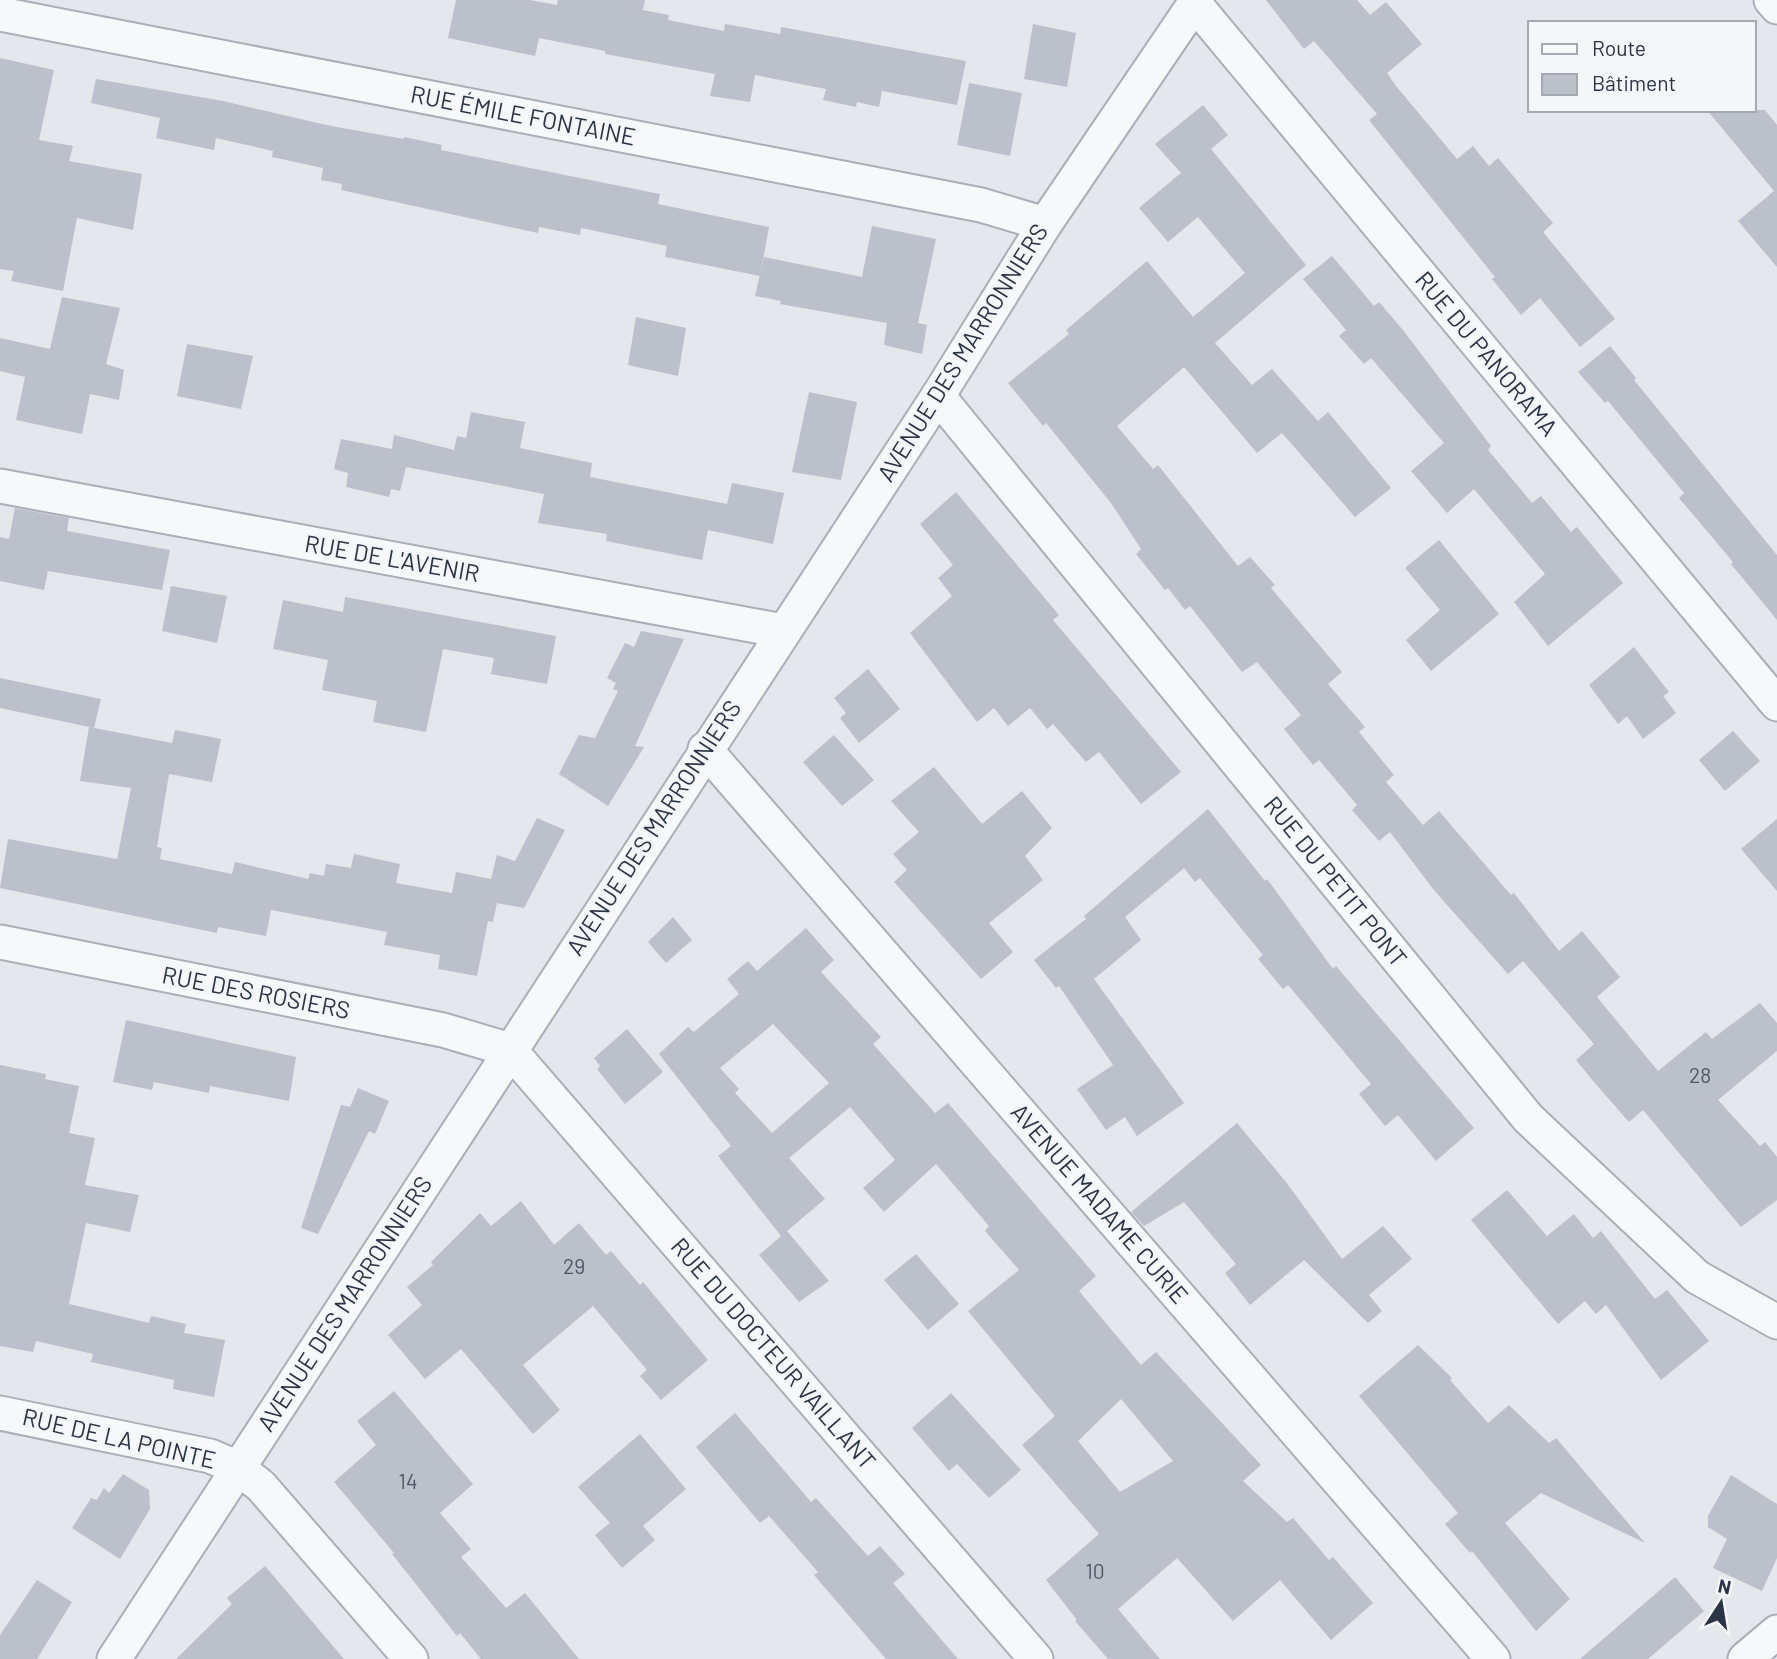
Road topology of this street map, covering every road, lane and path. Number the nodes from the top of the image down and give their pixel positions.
1 (1771, 0) edge
2 (1196, 2) edge
3 (1777, 7) edge
4 (0, 14) edge
5 (1045, 224) junction
6 (938, 396) junction
7 (0, 486) edge
8 (783, 631) junction
9 (1777, 704) edge
10 (705, 750) junction
11 (0, 942) edge
12 (510, 1050) junction
13 (1777, 1322) edge
14 (0, 1413) edge
15 (238, 1468) junction
16 (1777, 1632) edge
17 (114, 1659) edge
18 (411, 1659) edge
19 (1036, 1659) edge
20 (1493, 1659) edge
21 (1745, 1659) edge

1 - 3 street
2 - 5 street, AVENUE DES MARRONNIERS
2 - 9 street, RUE DU PANORAMA
4 - 5 street, RUE ÉMILE FONTAINE
5 - 6 street, AVENUE DES MARRONNIERS
6 - 8 street, AVENUE DES MARRONNIERS
6 - 13 street, RUE DU PETIT PONT
7 - 8 street, RUE DE L'AVENIR
8 - 10 street, AVENUE DES MARRONNIERS
10 - 12 street, AVENUE DES MARRONNIERS
10 - 20 street, AVENUE MADAME CURIE
11 - 12 street, RUE DES ROSIERS
12 - 15 street, AVENUE DES MARRONNIERS
12 - 19 street, RUE DU DOCTEUR VAILLANT
14 - 15 street, RUE DE LA POINTE
15 - 17 street, AVENUE DES MARRONNIERS
15 - 18 street, RUE DE LA POINTE
16 - 21 street

